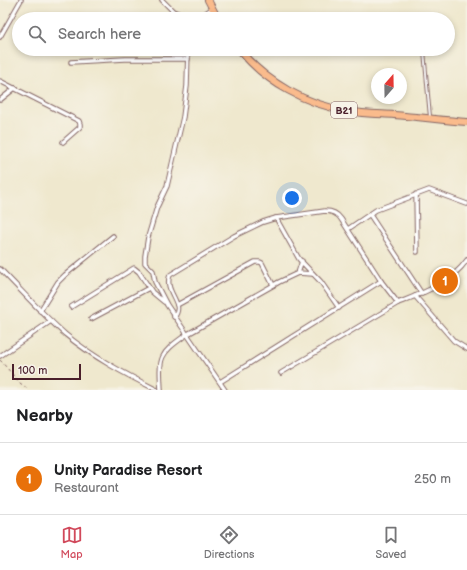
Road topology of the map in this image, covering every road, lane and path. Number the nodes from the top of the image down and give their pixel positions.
1 (21, 0) edge
2 (162, 0) edge
3 (208, 0) edge
4 (213, 8) junction
5 (14, 12) edge
6 (175, 12) edge
7 (206, 12) edge
8 (215, 12) edge
9 (12, 16) edge
10 (0, 37) edge
11 (245, 56) edge
12 (424, 56) edge
13 (188, 59) joint
14 (71, 62) dead end
15 (0, 81) edge
16 (15, 88) junction
17 (0, 100) edge
18 (430, 119) junction
19 (467, 122) edge
20 (63, 142) dead end
21 (416, 194) junction
22 (467, 204) edge
23 (370, 215) junction
24 (276, 218) junction
25 (348, 229) junction
26 (114, 236) dead end
27 (417, 252) dead end
28 (467, 260) edge
29 (302, 261) junction
30 (0, 269) edge
31 (298, 273) junction
32 (313, 274) junction
33 (381, 281) junction
34 (273, 285) junction
35 (150, 288) junction
36 (422, 294) junction
37 (415, 296) junction
38 (165, 302) junction
39 (398, 303) junction
40 (177, 305) junction
41 (71, 307) dead end
42 (339, 308) junction
43 (40, 311) junction
44 (174, 317) junction
45 (92, 319) dead end
46 (51, 321) junction
47 (186, 335) junction
48 (467, 349) edge
49 (0, 356) edge
50 (0, 360) edge
51 (281, 373) dead end
52 (220, 382) junction
53 (28, 389) dead end
54 (157, 390) edge
55 (161, 390) edge
56 (225, 390) edge

1 - 5 street
2 - 6 street
3 - 4 highway
4 - 7 street
4 - 8 highway
9 - 10 street
11 - 18 highway, B21
12 - 18 lane
13 - 14 street
13 - 38 street
15 - 16 street
16 - 17 street
16 - 20 street
18 - 19 highway, B21
21 - 22 street
21 - 23 street
21 - 27 street
23 - 25 street
23 - 36 street
24 - 25 street
24 - 29 street
24 - 40 street
25 - 33 street
26 - 43 street
28 - 36 street
29 - 31 street
29 - 32 street
30 - 43 street
31 - 32 street
31 - 34 street
32 - 42 street
33 - 39 street
33 - 42 street
34 - 40 street
34 - 47 street
35 - 38 street
35 - 41 street
35 - 45 street
36 - 37 street
37 - 39 street
37 - 48 street
38 - 44 street
39 - 51 street
40 - 44 street
42 - 52 street
43 - 46 street
44 - 47 street
46 - 49 street
46 - 54 street
47 - 52 street
47 - 55 street
50 - 53 path
52 - 56 street

